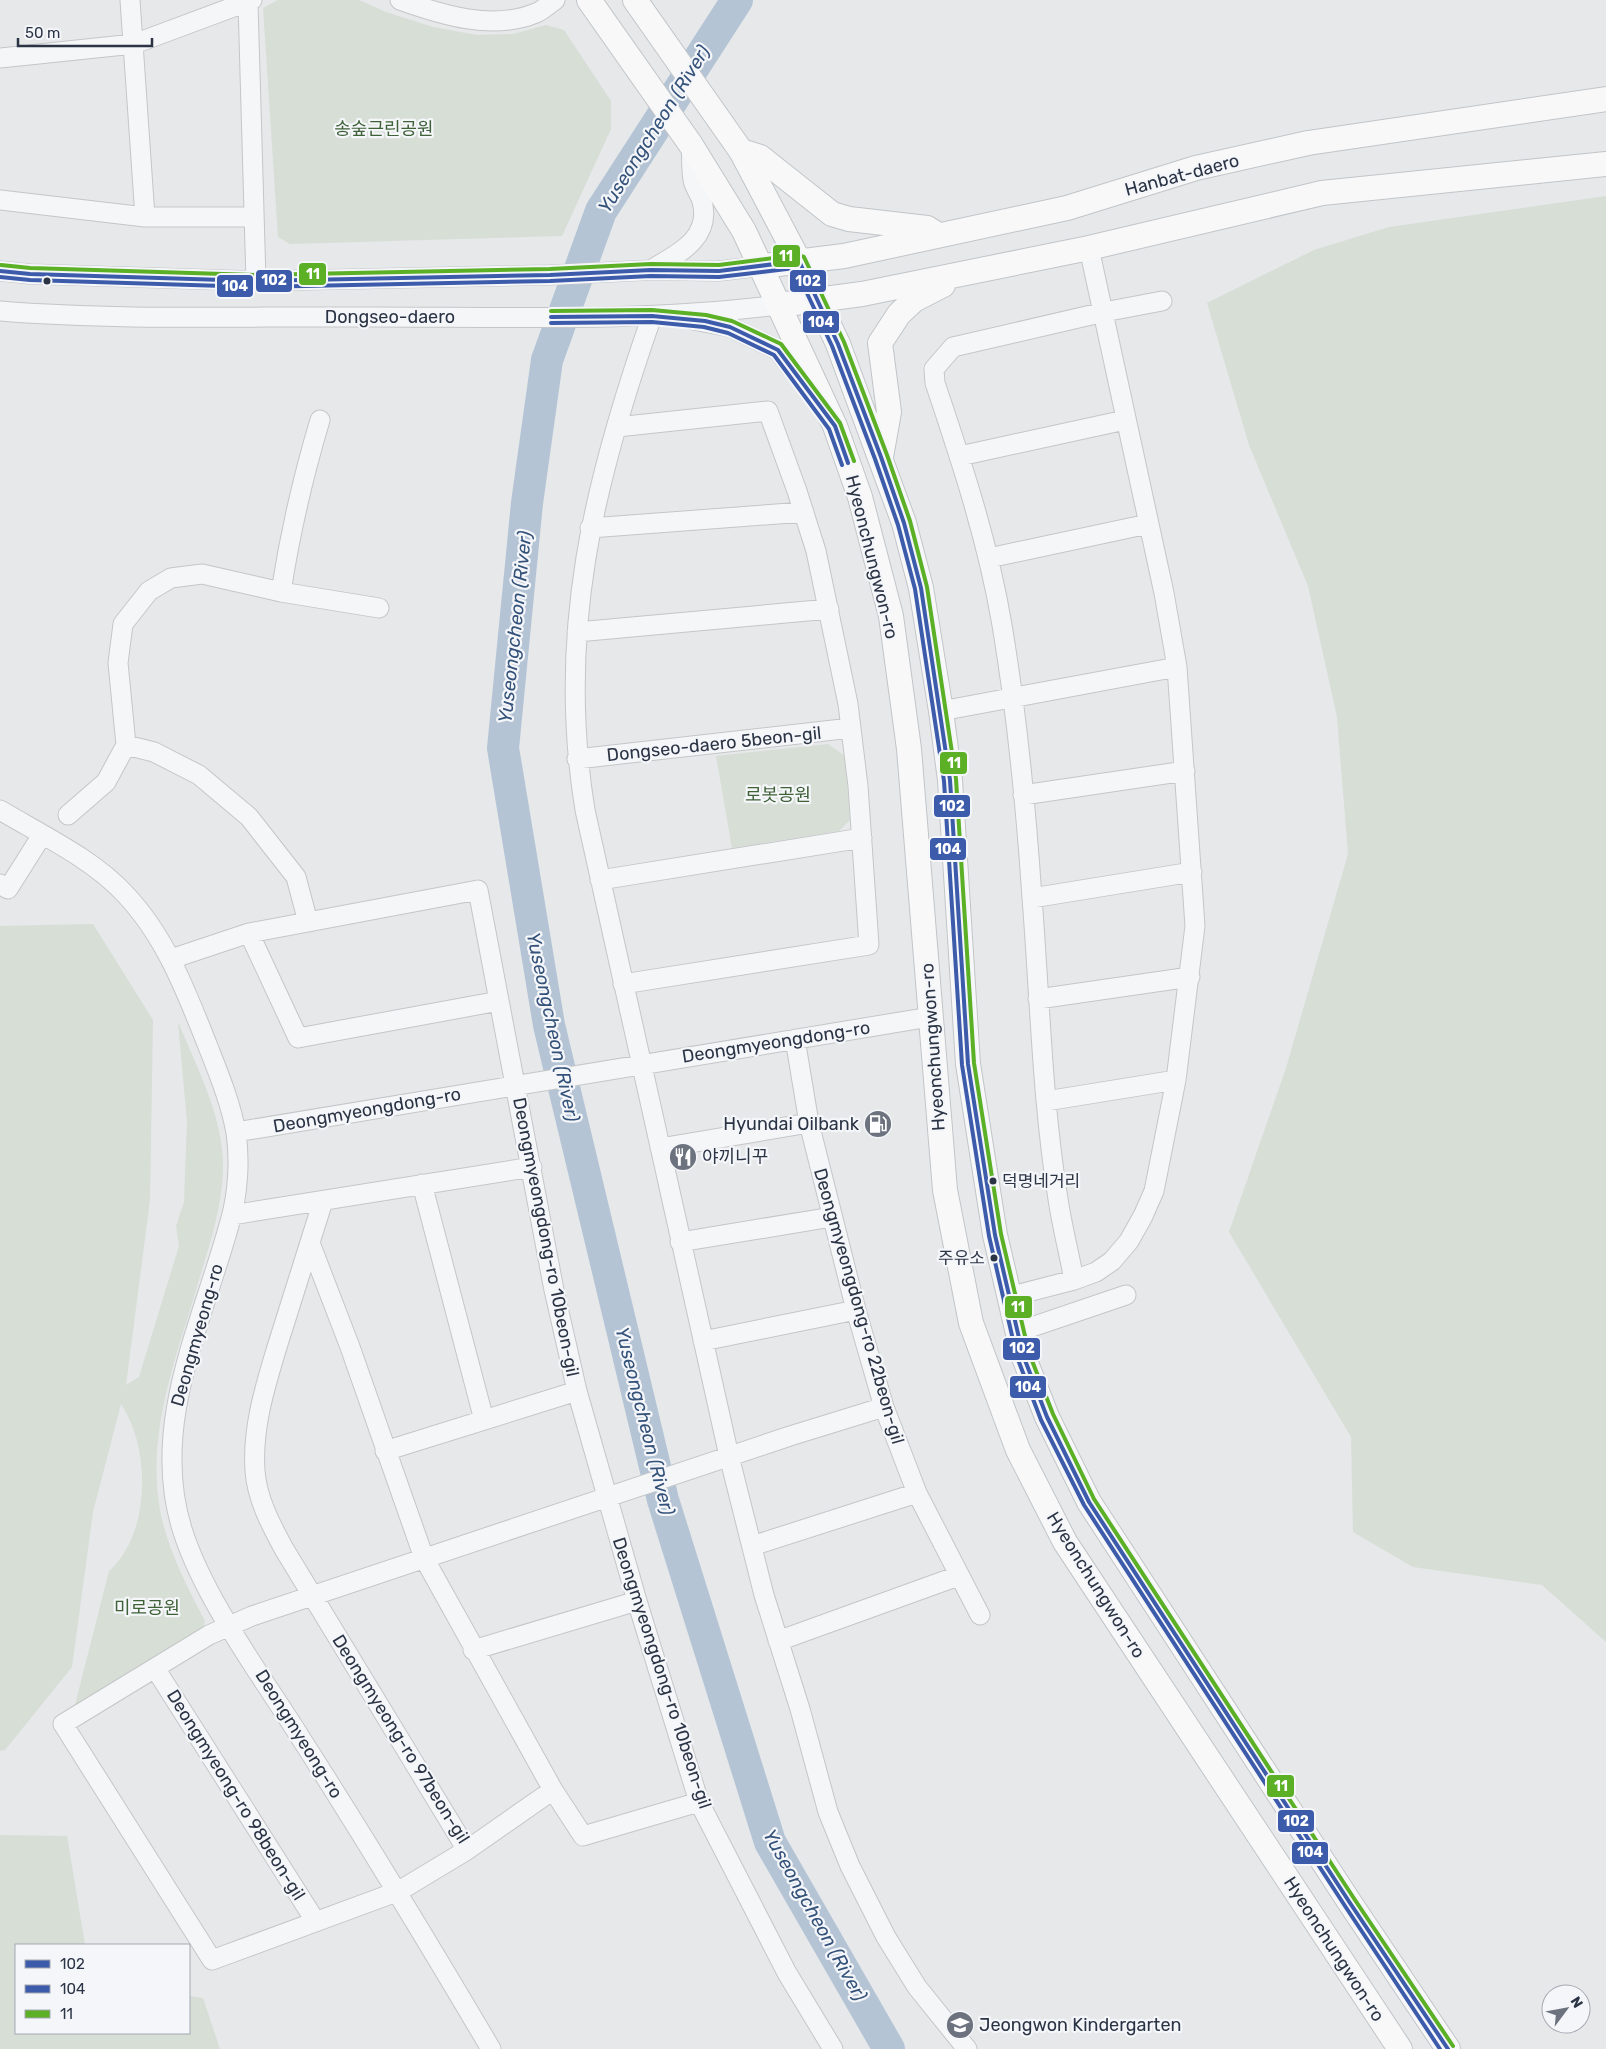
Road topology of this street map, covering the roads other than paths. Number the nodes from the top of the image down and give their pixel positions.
1 (130, 0) edge
2 (400, 0) edge
3 (555, 0) edge
4 (588, 0) edge
5 (250, 1) edge
6 (644, 4) edge
7 (134, 44) junction
8 (0, 58) edge
9 (1606, 99) edge
10 (691, 145) junction
11 (741, 151) junction
12 (1606, 164) edge
13 (0, 200) edge
14 (146, 217) junction
15 (254, 217) junction
16 (940, 236) junction
17 (1089, 248) junction
18 (799, 262) junction
19 (762, 266) junction
20 (651, 270) junction
21 (0, 271) edge
22 (961, 274) junction
23 (256, 281) junction
24 (817, 300) junction
25 (1162, 301) dead end
26 (779, 305) junction
27 (0, 311) edge
28 (1104, 312) junction
29 (644, 316) junction
30 (320, 420) dead end
31 (1125, 420) junction
32 (835, 426) junction
33 (617, 427) junction
34 (960, 456) junction
35 (881, 457) junction
36 (804, 512) junction
37 (1148, 524) junction
38 (590, 528) junction
39 (989, 558) junction
40 (281, 592) junction
41 (379, 608) dead end
42 (829, 609) junction
43 (577, 632) junction
44 (1177, 667) junction
45 (1013, 698) junction
46 (942, 711) junction
47 (851, 728) junction
48 (126, 745) junction
49 (577, 759) junction
50 (1185, 771) junction
51 (1023, 795) junction
52 (0, 810) edge
53 (68, 815) dead end
54 (42, 835) junction
55 (862, 838) junction
56 (1192, 872) junction
57 (600, 880) junction
58 (0, 884) edge
59 (1032, 898) junction
60 (308, 922) junction
61 (249, 933) junction
62 (171, 959) junction
63 (1190, 977) junction
64 (623, 984) junction
65 (1038, 999) junction
66 (499, 1001) junction
67 (930, 1017) junction
68 (795, 1039) junction
69 (641, 1064) junction
70 (1176, 1080) junction
71 (521, 1084) junction
72 (1046, 1101) junction
73 (809, 1123) junction
74 (236, 1132) junction
75 (660, 1148) junction
76 (532, 1167) junction
77 (422, 1184) junction
78 (323, 1201) junction
79 (232, 1214) junction
80 (832, 1217) junction
81 (680, 1242) junction
82 (310, 1243) junction
83 (1074, 1280) junction
84 (1126, 1295) dead end
85 (1008, 1297) junction
86 (856, 1310) junction
87 (1017, 1332) junction
88 (703, 1341) junction
89 (577, 1390) junction
90 (884, 1407) junction
91 (484, 1420) junction
92 (386, 1451) junction
93 (729, 1456) junction
94 (917, 1493) junction
95 (614, 1495) junction
96 (752, 1546) junction
97 (424, 1558) junction
98 (958, 1576) junction
99 (312, 1595) junction
100 (637, 1601) junction
101 (980, 1615) dead end
102 (229, 1625) junction
103 (778, 1641) junction
104 (473, 1650) junction
105 (155, 1668) junction
106 (552, 1790) junction
107 (699, 1802) junction
108 (466, 1850) junction
109 (399, 1891) junction
110 (316, 1922) junction
111 (491, 2049) edge
112 (834, 2049) edge
113 (967, 2049) edge
114 (1400, 2049) edge
115 (1448, 2049) edge

1 - 7 street
2 - 3 street
4 - 10 main road, Hyeonchungwon-ro
5 - 7 street
5 - 15 street
6 - 11 main road, Hyeonchungwon-ro
7 - 8 street
7 - 14 street
9 - 16 main road, Hanbat-daero
10 - 19 main road, Hyeonchungwon-ro
10 - 20 street
11 - 16 main road
11 - 18 main road, Hyeonchungwon-ro
12 - 17 main road
13 - 14 street
14 - 15 street
15 - 23 street
16 - 18 main road, Hanbat-daero
17 - 22 main road
17 - 28 street
18 - 19 main road, Hanbat-daero
18 - 24 main road, Hyeonchungwon-ro
19 - 20 street
19 - 26 main road, Hyeonchungwon-ro
20 - 23 street
21 - 23 street
22 - 24 main road
22 - 35 main road
24 - 26 main road
24 - 35 main road, Hyeonchungwon-ro
25 - 28 street
26 - 29 street, Dongseo-daero
26 - 32 main road, Hyeonchungwon-ro
27 - 29 street, Dongseo-daero
28 - 31 street
28 - 34 street
29 - 32 street
29 - 33 street
30 - 40 street
31 - 34 street
31 - 37 street
32 - 67 main road, Hyeonchungwon-ro
33 - 36 street
33 - 38 street
34 - 39 street
35 - 46 main road, Hyeonchungwon-ro
36 - 38 street
36 - 42 street
37 - 39 street
37 - 44 street
38 - 43 street
39 - 45 street
40 - 41 street
40 - 48 street
42 - 43 street
42 - 47 street
43 - 49 street
44 - 45 street
44 - 50 street
45 - 46 street
45 - 51 street
46 - 85 main road, Hyeonchungwon-ro
47 - 49 street, Dongseo-daero 5beon-gil
47 - 55 street
48 - 53 street
48 - 60 street
49 - 57 street
50 - 51 street
50 - 56 street
51 - 59 street
52 - 54 street, Deongmyeong-ro
54 - 58 street
54 - 62 street, Deongmyeong-ro
55 - 57 street
55 - 64 street
56 - 59 street
56 - 63 street
57 - 64 street
59 - 65 street
60 - 61 street
60 - 66 street, Deongmyeongdong-ro 10beon-gil
61 - 62 street
61 - 66 street
62 - 74 street, Deongmyeong-ro
63 - 65 street
63 - 70 street
64 - 69 street
65 - 72 street
66 - 71 street, Deongmyeongdong-ro 10beon-gil
67 - 68 street, Deongmyeongdong-ro
67 - 114 main road, Hyeonchungwon-ro
68 - 69 street, Deongmyeongdong-ro
68 - 73 street, Deongmyeongdong-ro 22beon-gil
69 - 71 street, Deongmyeongdong-ro
69 - 75 street
70 - 72 street
70 - 83 street
71 - 74 street, Deongmyeongdong-ro
71 - 76 street, Deongmyeongdong-ro 10beon-gil
72 - 83 street
73 - 75 street
73 - 80 street, Deongmyeongdong-ro 22beon-gil
74 - 79 street, Deongmyeong-ro
75 - 81 street
76 - 77 street
76 - 89 street, Deongmyeongdong-ro 10beon-gil
77 - 78 street
77 - 91 street
78 - 79 street
78 - 82 street, Deongmyeong-ro 97beon-gil
79 - 102 street, Deongmyeong-ro
80 - 81 street
80 - 86 street, Deongmyeongdong-ro 22beon-gil
81 - 88 street
82 - 92 street
82 - 99 street, Deongmyeong-ro 97beon-gil
83 - 85 street
84 - 87 street
85 - 87 main road, Hyeonchungwon-ro
86 - 88 street
86 - 90 street, Deongmyeongdong-ro 22beon-gil
87 - 115 main road, Hyeonchungwon-ro
88 - 93 street
89 - 91 street, Deongmyeongdong-ro 10beon-gil
89 - 95 street, Deongmyeongdong-ro 10beon-gil
90 - 93 street
90 - 94 street, Deongmyeongdong-ro 22beon-gil
91 - 92 street, Deongmyeongdong-ro 10beon-gil
92 - 97 street
93 - 95 street
93 - 96 street
94 - 96 street
94 - 98 street, Deongmyeongdong-ro 22beon-gil
95 - 97 street
95 - 100 street, Deongmyeongdong-ro 10beon-gil
96 - 103 street
97 - 99 street
97 - 104 street
98 - 101 street, Deongmyeongdong-ro 22beon-gil
98 - 103 street
99 - 102 street
99 - 108 street, Deongmyeong-ro 97beon-gil
100 - 104 street
100 - 107 street, Deongmyeongdong-ro 10beon-gil
102 - 105 street, Deongmyeong-ro 98beon-gil
102 - 109 street, Deongmyeong-ro
103 - 113 street
104 - 106 street
105 - 110 street, Deongmyeong-ro 98beon-gil
105 - 110 street, Deongmyeong-ro 98beon-gil
106 - 107 street
106 - 108 street, Deongmyeong-ro 97beon-gil
107 - 112 street, Deongmyeongdong-ro 10beon-gil
108 - 109 street, Deongmyeong-ro 98beon-gil
109 - 110 street, Deongmyeong-ro 98beon-gil
109 - 111 street, Deongmyeong-ro

